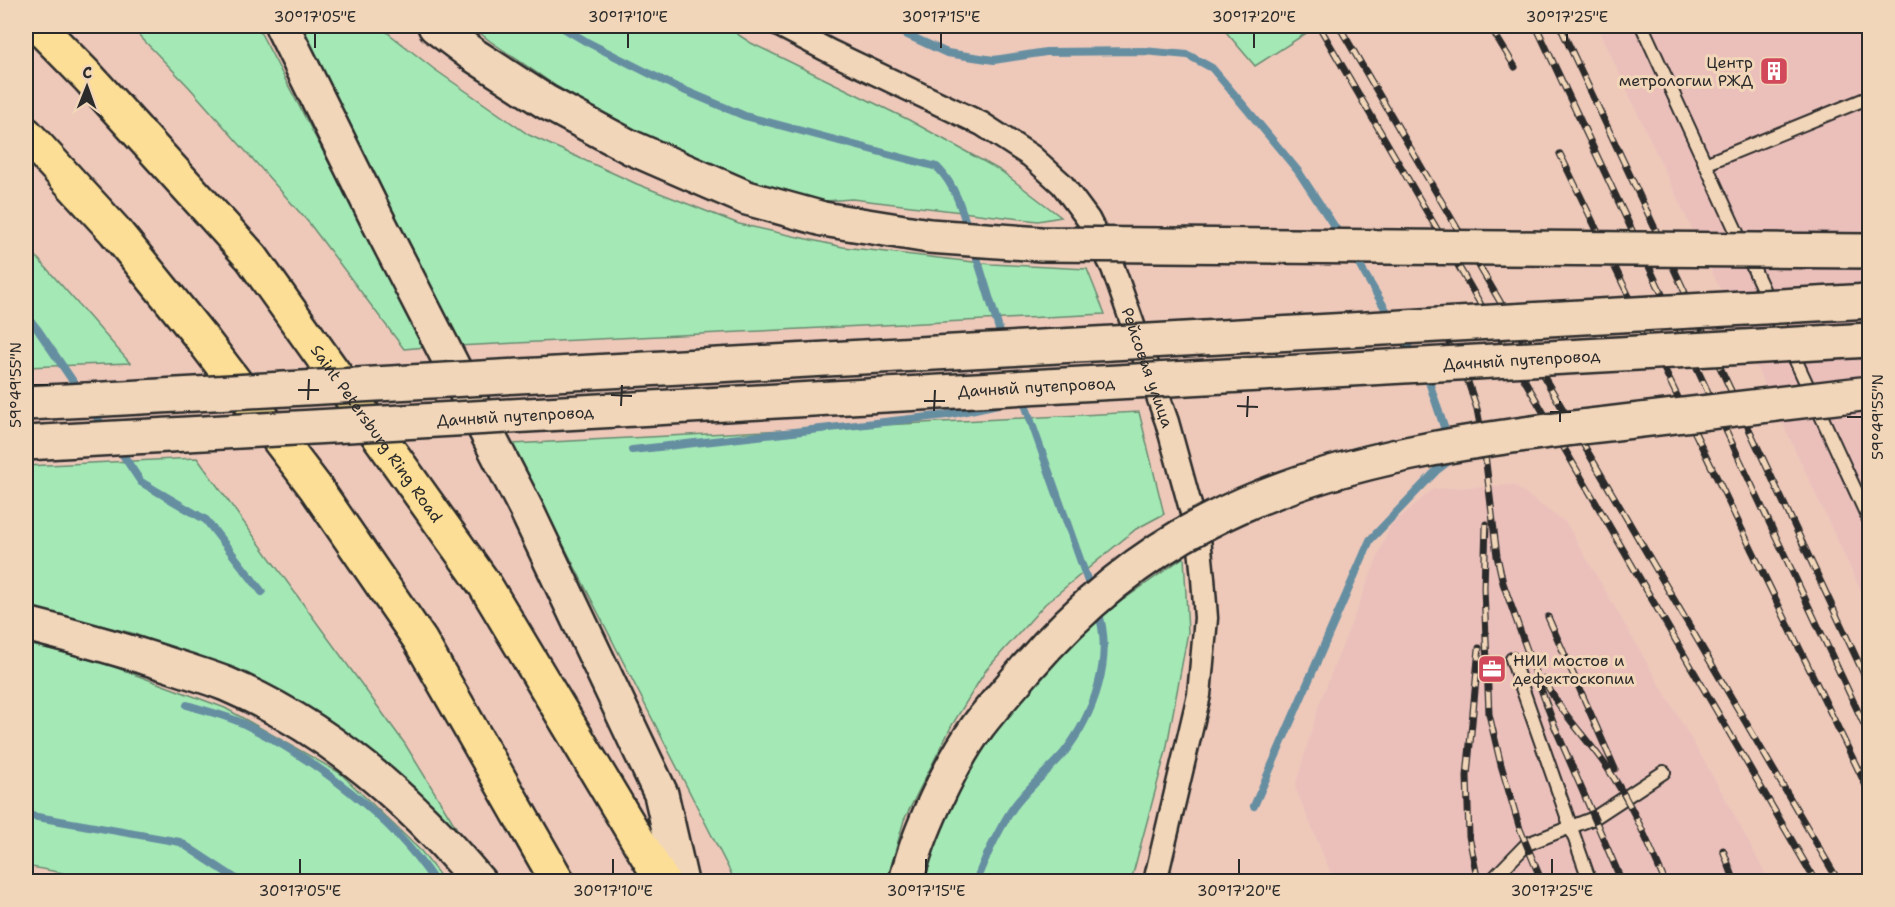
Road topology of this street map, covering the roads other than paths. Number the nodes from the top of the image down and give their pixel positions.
1 (40, 26) edge
2 (282, 26) edge
3 (435, 26) edge
4 (448, 26) edge
5 (781, 26) edge
6 (1642, 26) edge
7 (472, 54) junction
8 (1869, 97) edge
9 (29, 139) edge
10 (1705, 164) junction
11 (1869, 251) edge
12 (1869, 301) edge
13 (1869, 340) edge
14 (1869, 393) edge
15 (26, 403) edge
16 (26, 442) edge
17 (1869, 522) edge
18 (26, 624) edge
19 (1512, 659) dead end
20 (1664, 772) dead end
21 (1572, 826) junction
22 (478, 882) edge
23 (558, 882) edge
24 (663, 882) edge
25 (681, 882) edge
26 (906, 882) edge
27 (1155, 882) edge
28 (1490, 882) edge
29 (1590, 882) edge

1 - 24 highway, Saint Petersburg Ring Road
2 - 25 main road
3 - 7 main road
4 - 7 main road
5 - 27 street, Рейсовая улица
6 - 10 lane
7 - 11 main road, bridge
8 - 10 lane
9 - 23 highway
10 - 17 lane
12 - 15 main road, bridge
13 - 16 main road, Дачный путепровод, bridge
14 - 26 main road, bridge
18 - 22 main road
19 - 21 lane
20 - 21 lane
21 - 28 lane
21 - 29 lane

